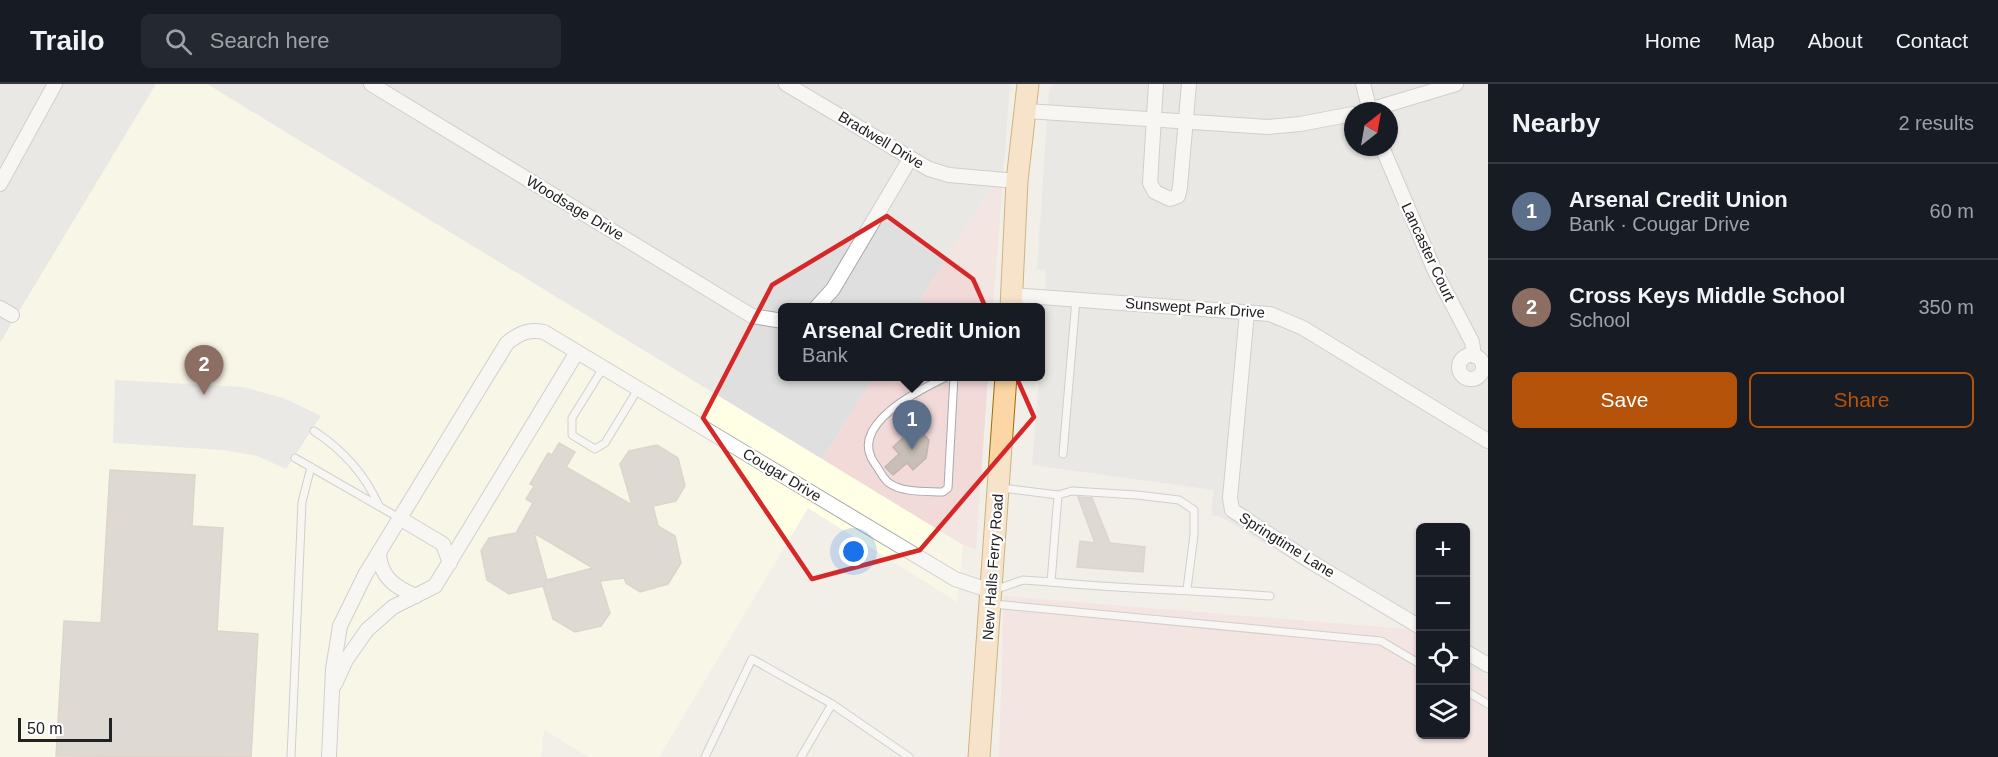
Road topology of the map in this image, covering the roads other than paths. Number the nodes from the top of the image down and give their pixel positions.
1 (55, 84) edge
2 (371, 84) edge
3 (786, 84) edge
4 (1028, 84) edge
5 (1156, 84) edge
6 (1189, 84) edge
7 (1363, 84) edge
8 (1456, 84) edge
9 (1366, 102) edge
10 (1397, 102) edge
11 (1027, 111) junction
12 (1344, 116) edge
13 (1153, 117) junction
14 (1187, 121) junction
15 (1386, 156) edge
16 (910, 159) junction
17 (1017, 181) junction
18 (0, 184) edge
19 (1076, 299) junction
20 (1011, 301) edge
21 (820, 303) edge
22 (1247, 312) junction
23 (778, 320) edge
24 (577, 352) junction
25 (1474, 356) dead end
26 (603, 368) junction
27 (938, 381) edge
28 (954, 381) edge
29 (1006, 381) edge
30 (638, 389) junction
31 (314, 431) dead end
32 (1488, 441) edge
33 (1063, 454) dead end
34 (295, 458) dead end
35 (311, 467) junction
36 (998, 488) junction
37 (1058, 495) junction
38 (379, 506) junction
39 (401, 519) junction
40 (379, 554) junction
41 (450, 563) junction
42 (1051, 582) junction
43 (1187, 589) junction
44 (416, 596) junction
45 (1270, 596) dead end
46 (991, 598) junction
47 (1416, 625) edge
48 (1470, 654) edge
49 (1416, 662) edge
50 (1488, 665) edge
51 (333, 688) junction
52 (1470, 693) edge
53 (1488, 704) edge
54 (832, 705) junction
55 (291, 757) edge
56 (329, 757) edge
57 (705, 757) edge
58 (801, 757) edge
59 (909, 757) edge
60 (979, 757) edge

1 - 18 street
2 - 23 street, Woodsage Drive
3 - 16 street, Bradwell Drive
4 - 11 main road
5 - 13 street
6 - 14 street
7 - 9 street
8 - 10 street
11 - 13 street
11 - 17 main road
12 - 14 street
13 - 14 street
13 - 14 street
15 - 25 street, Lancaster Court
16 - 17 street, Bradwell Drive
16 - 21 street
17 - 20 main road
19 - 20 street, Sunswept Park Drive
19 - 22 street, Sunswept Park Drive
19 - 33 lane
22 - 32 street, Sunswept Park Drive
22 - 47 street, Springtime Lane
24 - 26 street, Cougar Drive
24 - 39 street, Cougar Drive
24 - 41 street, Cougar Drive
26 - 30 street, Cougar Drive
26 - 30 lane
27 - 28 lane
29 - 36 main road, New Halls Ferry Road
30 - 46 street, Cougar Drive
31 - 38 lane
34 - 35 lane
35 - 38 lane
35 - 55 lane
36 - 37 lane
36 - 46 main road, New Halls Ferry Road
37 - 42 lane
37 - 43 lane
38 - 39 lane
39 - 40 street, Cougar Drive
39 - 41 street
40 - 44 street
40 - 51 street, Cougar Drive
41 - 44 street, Cougar Drive
42 - 43 lane
42 - 46 lane
43 - 45 lane
44 - 51 street, Cougar Drive
46 - 49 lane
46 - 60 main road, New Halls Ferry Road
48 - 50 street
51 - 56 street, Cougar Drive
52 - 53 lane
54 - 57 lane
54 - 58 lane
54 - 59 lane

